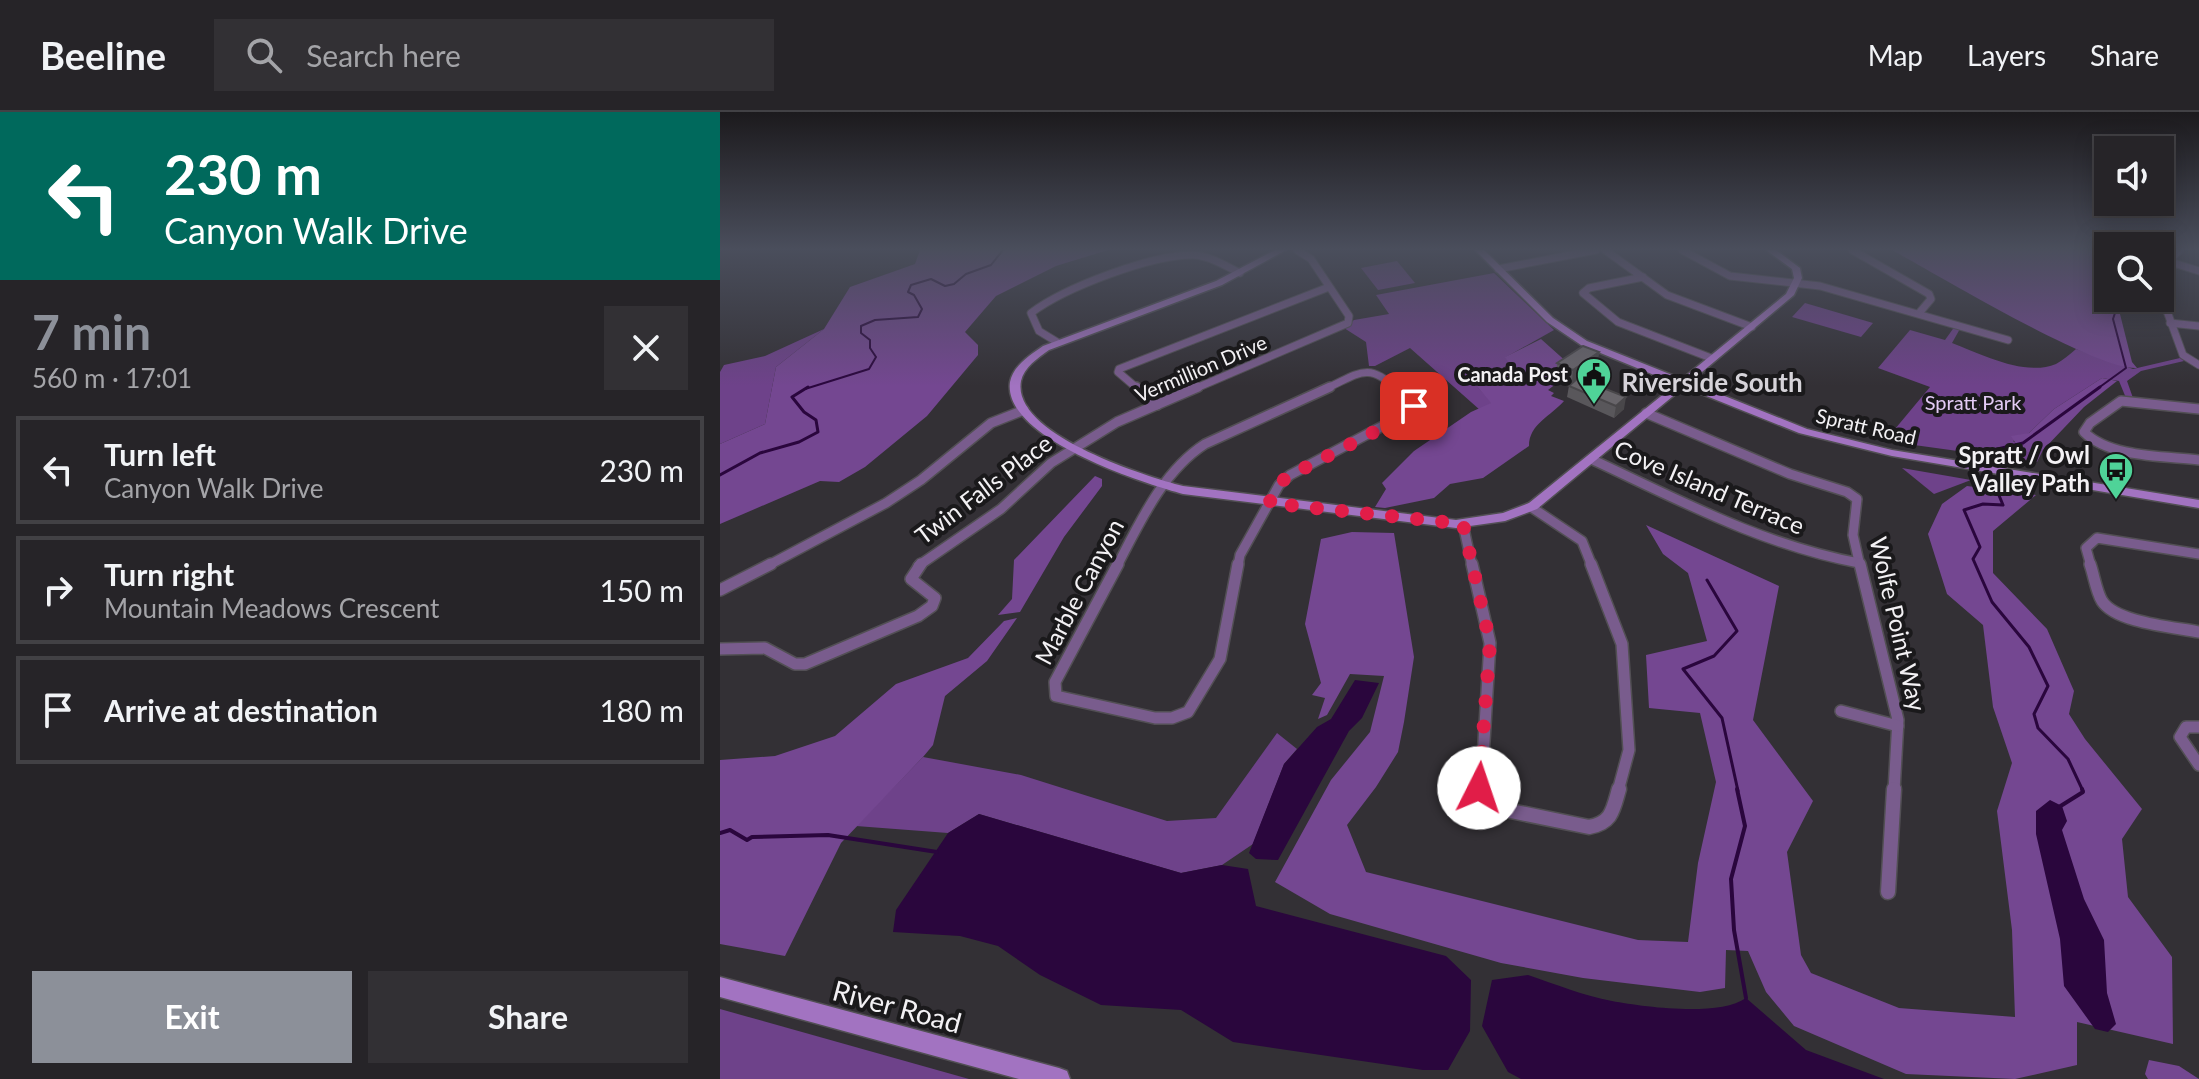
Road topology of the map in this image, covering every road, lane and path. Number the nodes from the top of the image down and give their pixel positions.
1 (1060, 295) edge
2 (1181, 295) edge
3 (1308, 295) edge
4 (1335, 295) edge
5 (1525, 295) edge
6 (1586, 295) edge
7 (1667, 295) edge
8 (1790, 295) edge
9 (1851, 295) edge
10 (1929, 295) edge
11 (1920, 312) junction
12 (2166, 312) edge
13 (2170, 323) junction
14 (2199, 326) edge
15 (1752, 327) junction
16 (2008, 340) dead end
17 (1057, 342) junction
18 (1711, 358) junction
19 (2199, 365) edge
20 (1681, 383) junction
21 (1157, 405) junction
22 (2199, 409) edge
23 (1024, 410) junction
24 (1646, 413) junction
25 (1072, 449) junction
26 (1591, 459) junction
27 (2199, 460) edge
28 (1163, 486) junction
29 (1269, 503) junction
30 (2199, 504) edge
31 (1531, 507) junction
32 (1463, 524) junction
33 (2199, 554) edge
34 (1859, 563) junction
35 (720, 590) edge
36 (2199, 632) edge
37 (720, 649) edge
38 (1841, 711) dead end
39 (1898, 726) junction
40 (2199, 727) edge
41 (2199, 765) edge
42 (1888, 892) dead end
43 (720, 987) edge
44 (1059, 1079) edge

1 - 17 street
2 - 17 street
3 - 21 street
4 - 21 street, Vermillion Drive
5 - 20 street, Spratt Road
6 - 18 street
7 - 15 street
8 - 15 street
9 - 11 street
10 - 11 street
11 - 16 street
12 - 13 street
13 - 14 street
13 - 19 street
15 - 18 street
17 - 23 street
18 - 20 street
20 - 24 street
20 - 30 street, Spratt Road
21 - 25 street, Vermillion Drive
22 - 27 street
23 - 25 street
23 - 35 street, Twin Falls Place
24 - 26 street
24 - 34 street, Wolfe Point Way
25 - 28 street
25 - 37 street, Twin Falls Place
26 - 31 street
26 - 34 street, Cove Island Terrace
28 - 29 street
28 - 29 street
28 - 29 street, Marble Canyon
29 - 32 street
31 - 32 street
31 - 32 street
33 - 36 street
34 - 39 street, Wolfe Point Way
38 - 39 street
39 - 42 street, Wolfe Point Way
40 - 41 street
43 - 44 street, River Road

